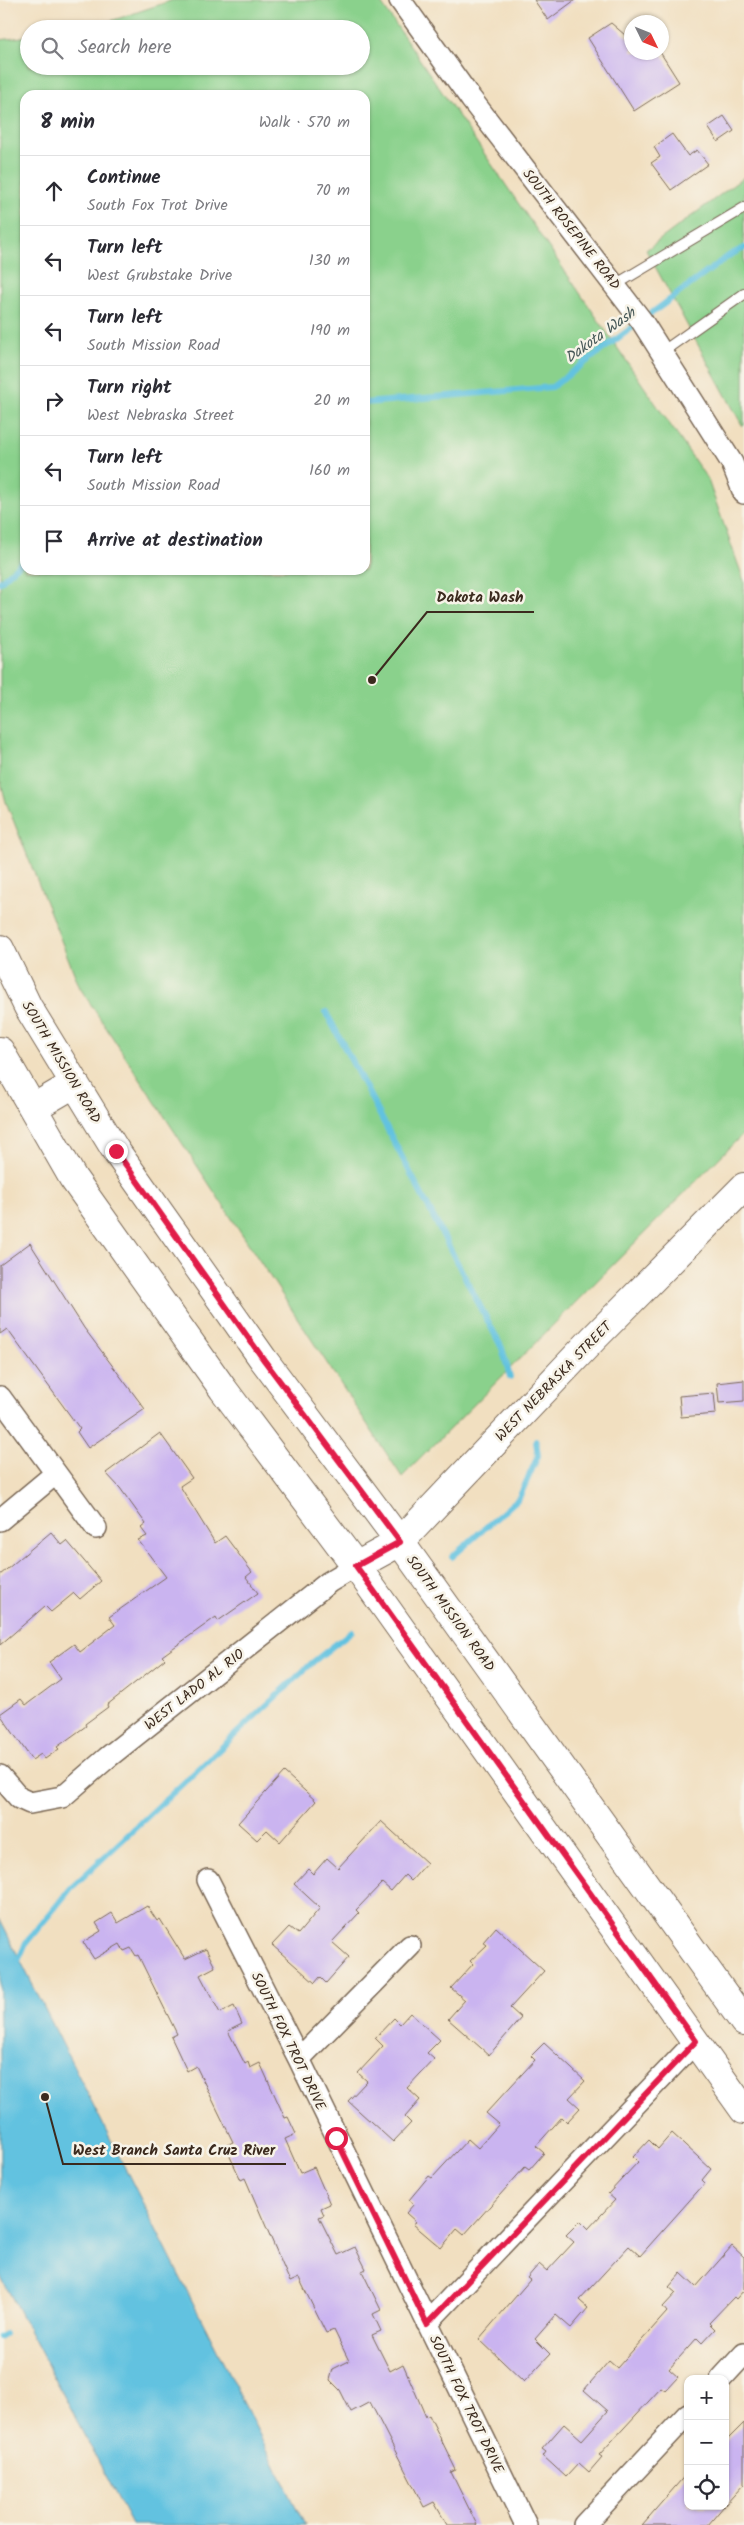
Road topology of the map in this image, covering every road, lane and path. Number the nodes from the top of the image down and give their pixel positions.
1 (400, 0) edge
2 (744, 208) edge
3 (615, 285) junction
4 (744, 294) edge
5 (662, 352) junction
6 (738, 460) edge
7 (744, 493) edge
8 (0, 949) edge
9 (0, 1051) edge
10 (74, 1084) junction
11 (33, 1108) junction
12 (744, 1187) edge
13 (0, 1397) edge
14 (55, 1474) junction
15 (0, 1520) edge
16 (96, 1528) dead end
17 (400, 1542) junction
18 (356, 1566) junction
19 (0, 1776) edge
20 (208, 1880) dead end
21 (410, 1946) dead end
22 (744, 2022) edge
23 (696, 2041) junction
24 (299, 2059) junction
25 (744, 2110) edge
26 (427, 2324) junction
27 (744, 2354) edge
28 (725, 2375) edge
29 (684, 2418) edge
30 (526, 2525) edge
31 (584, 2525) edge

1 - 3 street, SOUTH ROSEPINE ROAD
2 - 3 lane
3 - 5 street, SOUTH ROSEPINE ROAD
4 - 5 lane
5 - 6 street, SOUTH ROSEPINE ROAD
6 - 7 street, SOUTH ROSEPINE ROAD
8 - 10 main road, SOUTH MISSION ROAD
9 - 11 main road
10 - 11 main road
10 - 17 main road, SOUTH MISSION ROAD
11 - 18 main road
12 - 17 main road, WEST NEBRASKA STREET
13 - 14 street
14 - 15 street
14 - 16 street
17 - 18 main road, WEST NEBRASKA STREET
17 - 22 main road, SOUTH MISSION ROAD
18 - 19 street, WEST LADO AL RIO
18 - 23 main road
20 - 24 street, SOUTH FOX TROT DRIVE
21 - 24 street
23 - 25 main road
23 - 26 street
24 - 26 street, SOUTH FOX TROT DRIVE
26 - 30 street, SOUTH FOX TROT DRIVE
27 - 28 street
29 - 31 street

